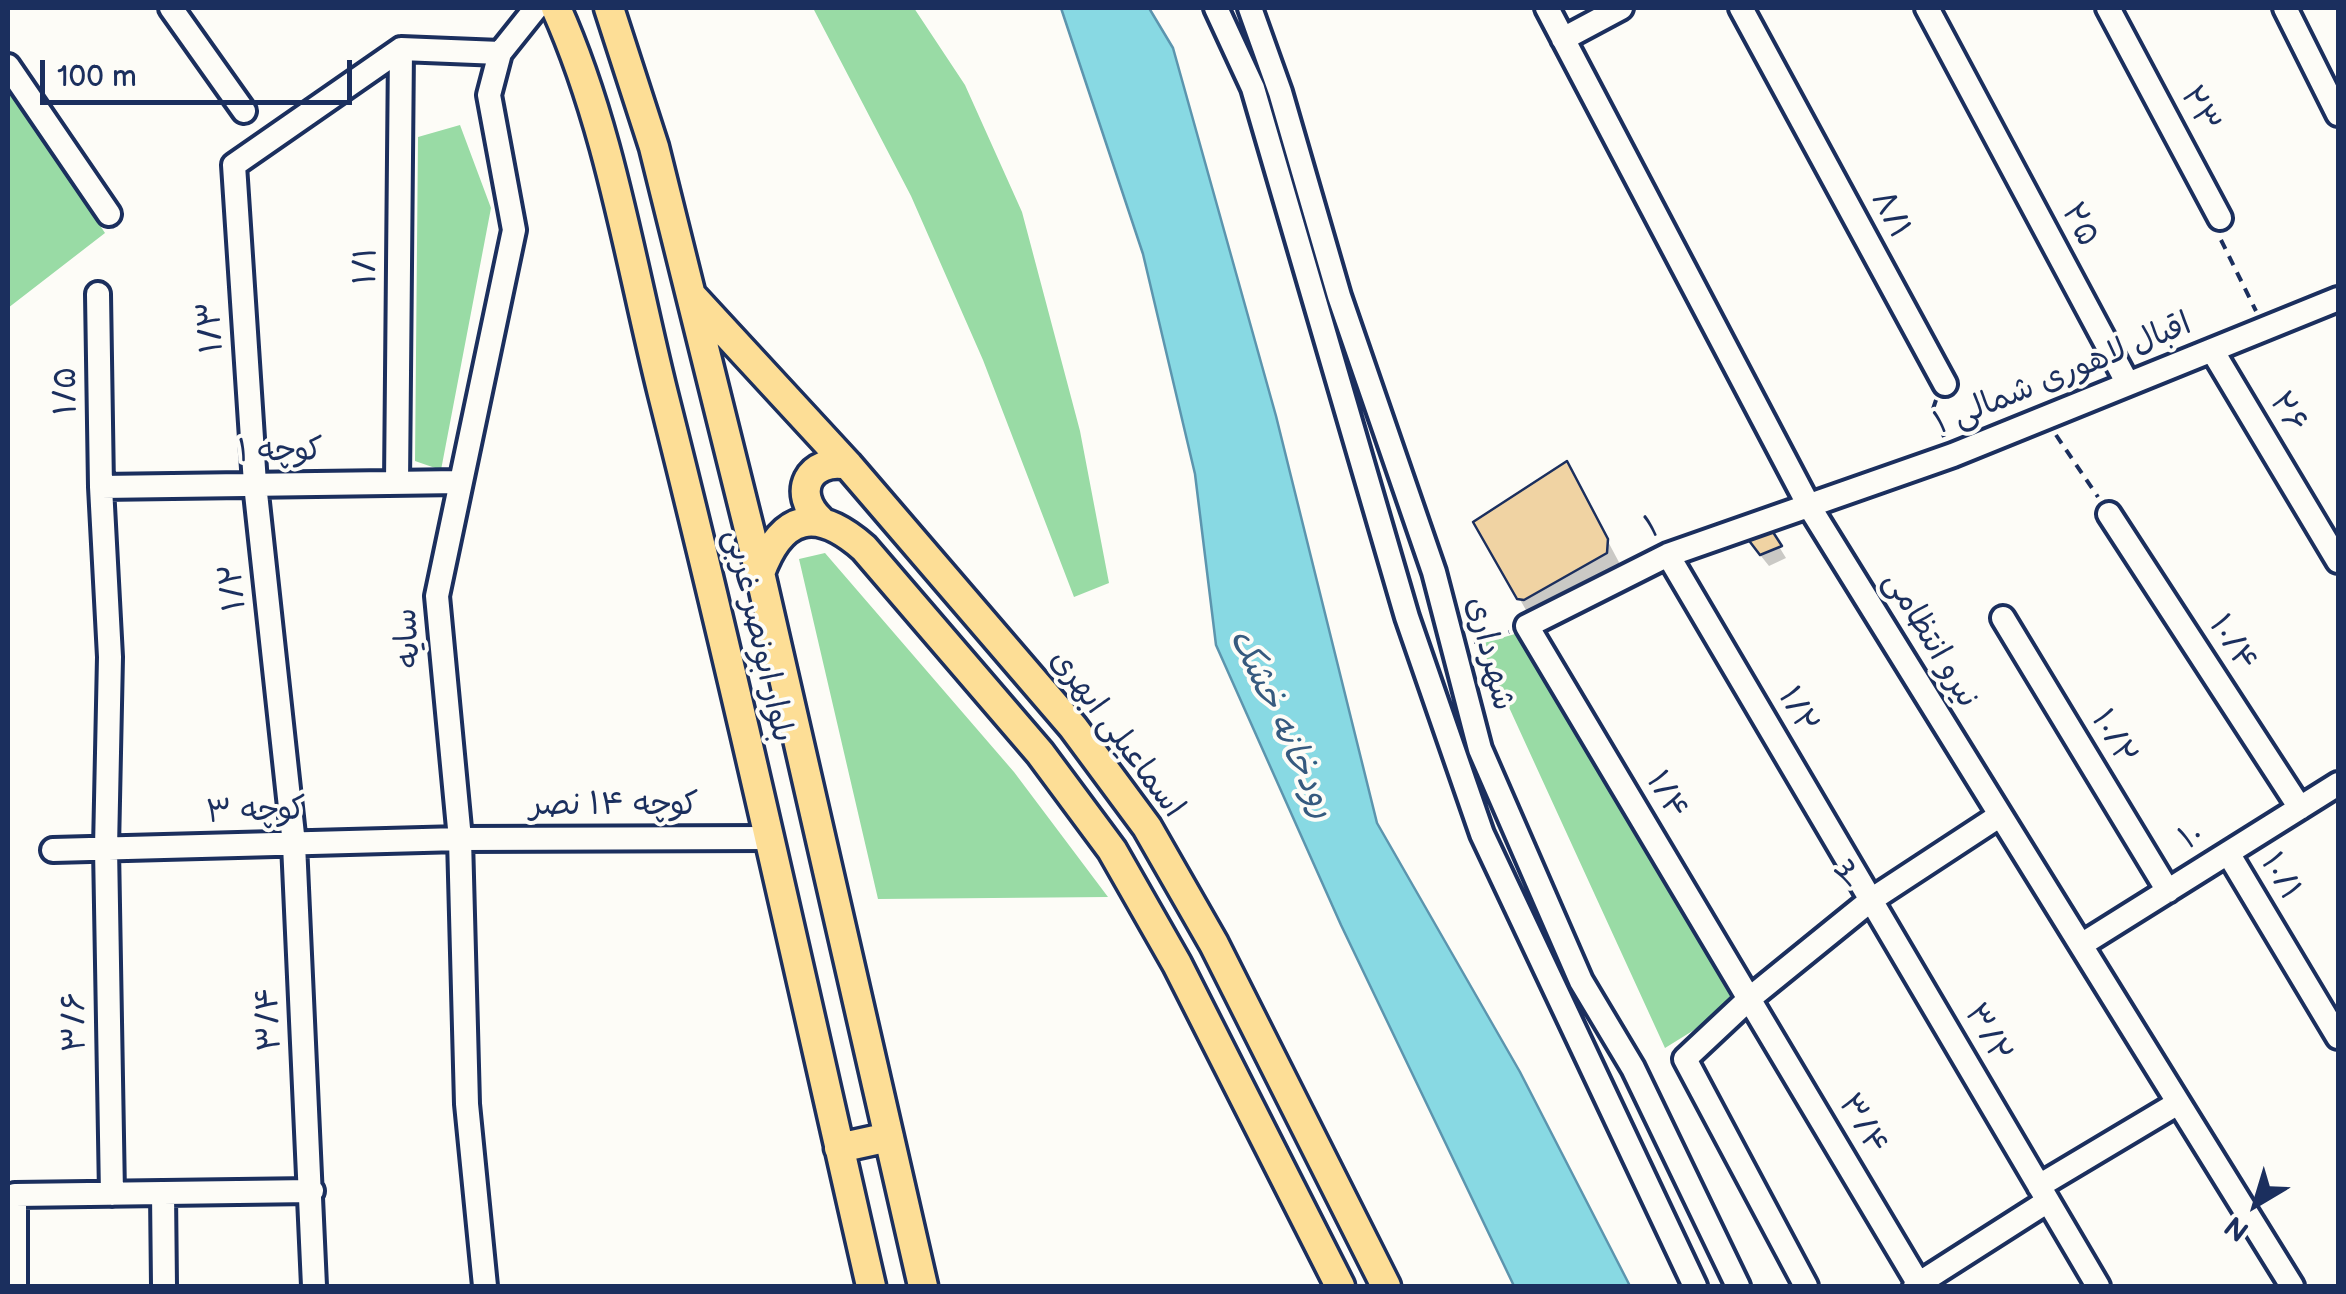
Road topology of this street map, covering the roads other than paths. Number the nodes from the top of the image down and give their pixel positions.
1 (170, 8) edge
2 (536, 8) edge
3 (556, 8) edge
4 (609, 8) edge
5 (1216, 8) edge
6 (1250, 8) edge
7 (1547, 8) edge
8 (1622, 8) edge
9 (1741, 8) edge
10 (1927, 8) edge
11 (2108, 8) edge
12 (2284, 8) edge
13 (1564, 39) junction
14 (402, 50) junction
15 (500, 53) junction
16 (8, 66) edge
17 (244, 111) dead end
18 (2338, 114) edge
19 (109, 214) dead end
20 (2220, 218) road end
21 (98, 294) dead end
22 (690, 294) junction
23 (2338, 299) edge
24 (2212, 350) junction
25 (1945, 384) road end
26 (2128, 384) junction
27 (848, 465) junction
28 (460, 482) junction
29 (255, 484) junction
30 (397, 484) junction
31 (100, 486) junction
32 (1809, 506) junction
33 (2109, 514) road end
34 (820, 520) junction
35 (1668, 555) junction
36 (2338, 561) edge
37 (760, 573) junction
38 (2004, 618) dead end
39 (1528, 626) joint
40 (2338, 784) edge
41 (2300, 808) junction
42 (1999, 816) junction
43 (769, 838) junction
44 (460, 839) junction
45 (294, 844) junction
46 (106, 848) junction
47 (54, 850) dead end
48 (2228, 853) junction
49 (2168, 891) junction
50 (1870, 900) junction
51 (2080, 946) junction
52 (1749, 998) junction
53 (2338, 1037) edge
54 (2178, 1103) junction
55 (889, 1138) junction
56 (839, 1148) junction
57 (312, 1190) junction
58 (163, 1193) junction
59 (112, 1194) junction
60 (2043, 1194) junction
61 (15, 1286) edge
62 (164, 1286) edge
63 (314, 1286) edge
64 (485, 1286) edge
65 (871, 1286) edge
66 (923, 1286) edge
67 (1340, 1286) edge
68 (1386, 1286) edge
69 (1695, 1286) edge
70 (1738, 1286) edge
71 (1806, 1286) edge
72 (1918, 1286) edge
73 (2098, 1286) edge
74 (2292, 1286) edge

1 - 17 street
2 - 15 street, سایه
3 - 43 main road, بلوار ابونصر غربی
4 - 22 main road, بلوار ابونصر غربی
5 - 69 street, شهرداری
6 - 70 street, شهرداری
7 - 13 street, نیرو انتظامی
8 - 13 street
9 - 25 street, ۸/۱
10 - 26 street, ۲۵
11 - 20 street, ۲۳
12 - 18 street
13 - 32 street, نیرو انتظامی
14 - 15 street
14 - 29 street, ۱/۳
14 - 30 street, ۱/۱
15 - 28 street, سایه
16 - 19 street
21 - 31 street, ۱/۵
22 - 27 main road, اسماعیلی ابهری
22 - 37 main road, بلوار ابونصر غربی
23 - 24 street, اقبال لاهوری شمالی ۱
24 - 26 street, اقبال لاهوری شمالی ۱
24 - 36 street, ۲۶
26 - 32 street, اقبال لاهوری شمالی ۱
27 - 34 main road
27 - 68 main road, اسماعیلی ابهری
28 - 30 street, کوچه ۱
28 - 44 street, سایه
29 - 30 street, کوچه ۱
29 - 31 street, کوچه ۱
29 - 45 street, ۱/۲
31 - 46 street, ۳/۶
32 - 35 street, ۱
32 - 42 street, نیرو انتظامی
33 - 41 street, ۱۰/۴
34 - 37 main road
34 - 67 main road
35 - 39 street, ۱
35 - 50 street, ۱/۲
37 - 55 main road, بلوار ابونصر غربی
38 - 49 street, ۱۰/۲
39 - 52 street, ۱/۴
40 - 41 street, ۱۰
41 - 48 street, ۱۰
42 - 50 street, ۳
42 - 51 street, نیرو انتظامی
43 - 44 street, کوچه ۱۴ نصر
43 - 56 main road, بلوار ابونصر غربی
44 - 45 street, کوچه ۳
44 - 64 street, سایه
45 - 46 street, کوچه ۳
45 - 57 street, ۳/۴
46 - 47 street, کوچه ۳
46 - 59 street, ۳/۶
48 - 49 street, ۱۰
48 - 53 street, ۱۰/۱
49 - 51 street, ۱۰
50 - 52 street, ۳
50 - 60 street, ۳/۲
51 - 54 street, نیرو انتظامی
52 - 71 street, ۳
52 - 72 street, ۳/۴
54 - 60 street
54 - 74 street, نیرو انتظامی
55 - 56 main road
55 - 66 main road, بلوار ابونصر غربی
56 - 65 main road, بلوار ابونصر غربی
57 - 58 street
57 - 63 street, ۳/۴
58 - 59 street
58 - 62 street
59 - 61 street
60 - 72 street
60 - 73 street, ۳/۲

